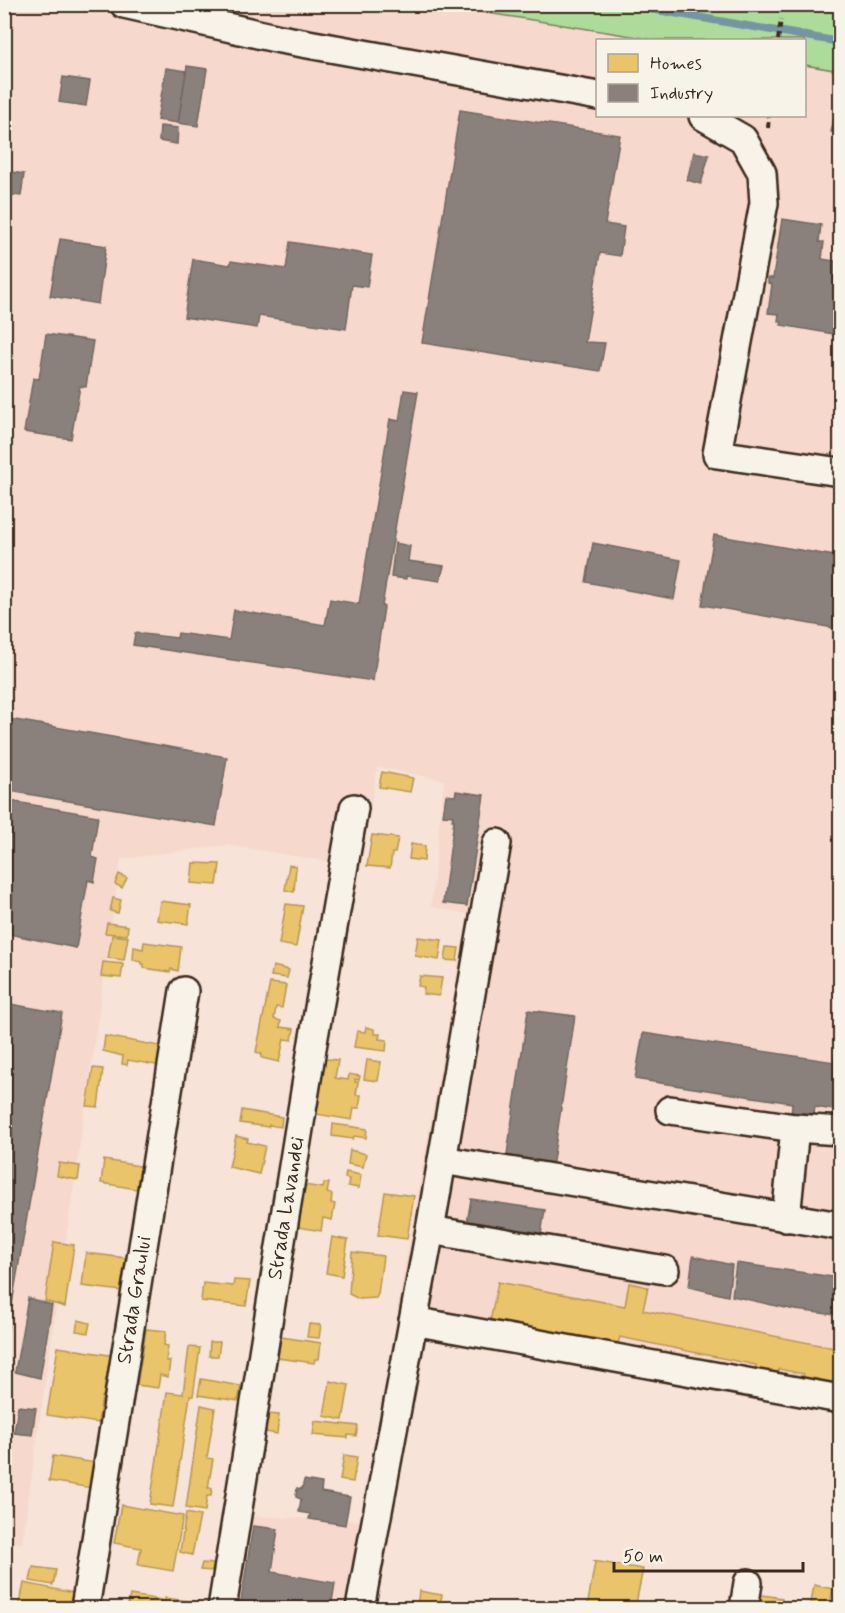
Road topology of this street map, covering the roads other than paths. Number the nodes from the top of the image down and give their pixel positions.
1 (124, 4) edge
2 (596, 96) edge
3 (705, 117) edge
4 (840, 472) edge
5 (354, 808) dead end
6 (497, 843) dead end
7 (184, 991) dead end
8 (670, 1110) dead end
9 (795, 1128) junction
10 (840, 1131) edge
11 (442, 1160) junction
12 (786, 1218) junction
13 (840, 1226) edge
14 (430, 1230) junction
15 (665, 1270) dead end
16 (413, 1321) junction
17 (840, 1400) edge
18 (85, 1608) edge
19 (222, 1608) edge
20 (360, 1608) edge

1 - 2 street
3 - 4 street
5 - 19 street, Strada Lavandei
6 - 11 street
7 - 18 street, Strada Graului
8 - 9 street
9 - 10 street
9 - 12 street
11 - 12 street
11 - 14 street
12 - 13 street
14 - 15 street
14 - 16 street
16 - 17 street
16 - 20 street

